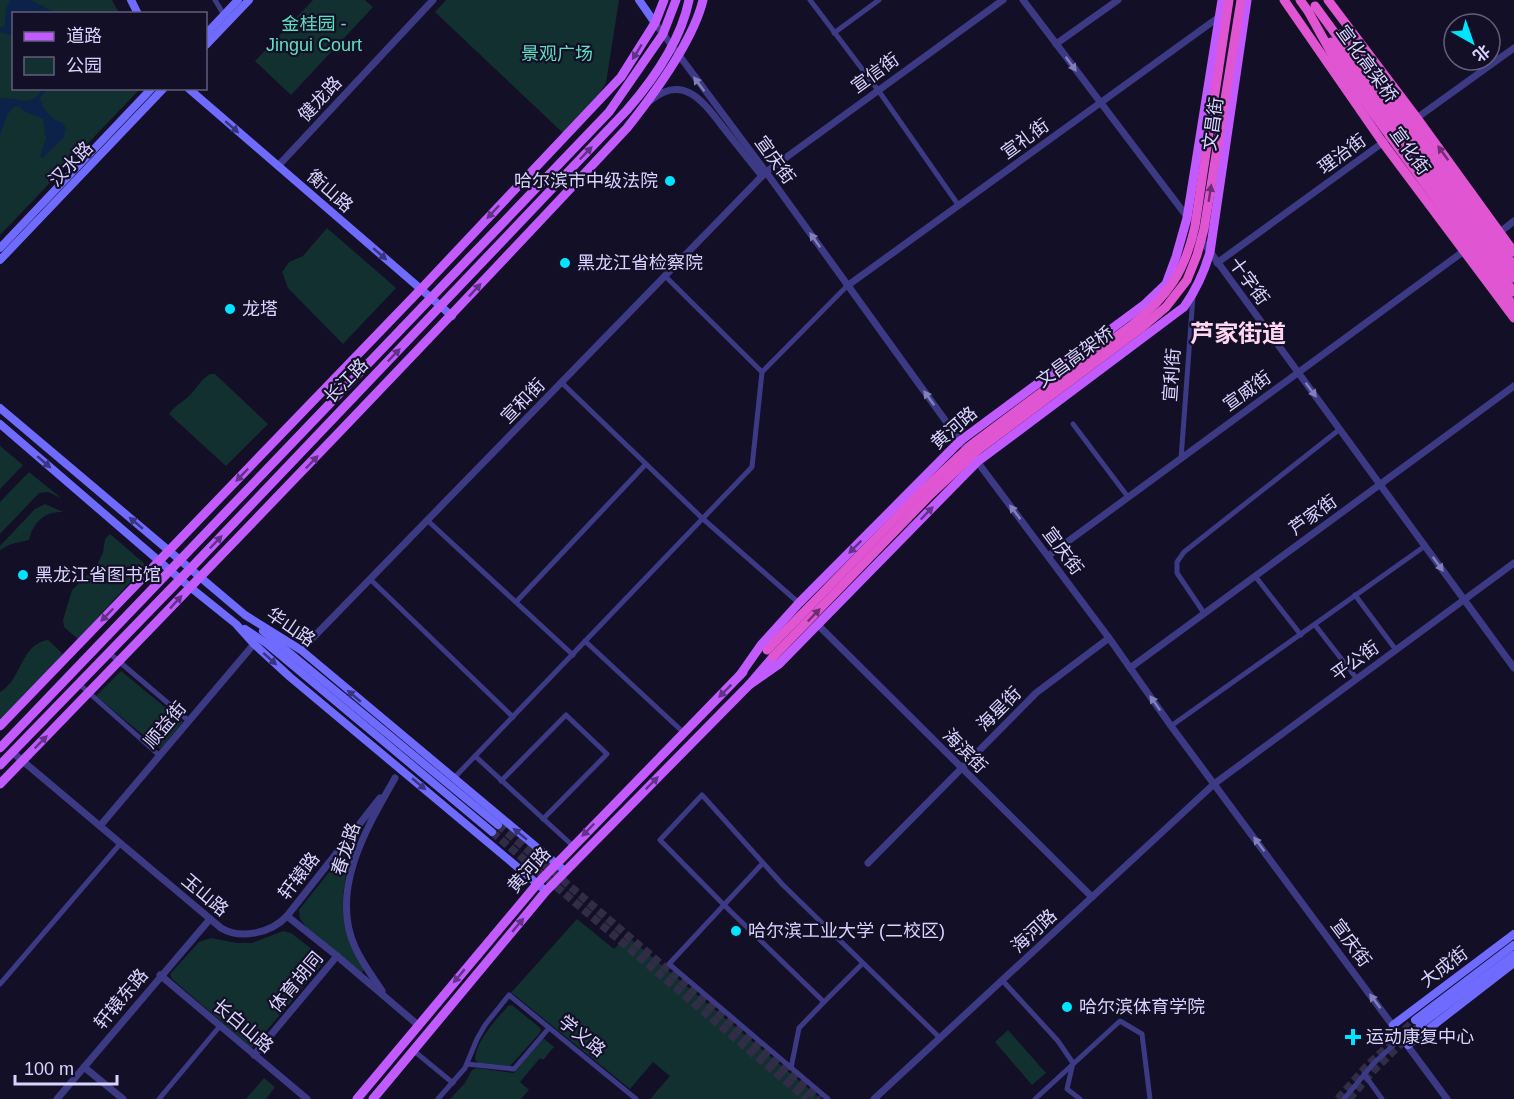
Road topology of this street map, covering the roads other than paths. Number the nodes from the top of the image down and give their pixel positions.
1 (215, 0) edge
2 (238, 0) edge
3 (249, 0) edge
4 (433, 0) edge
5 (639, 0) edge
6 (664, 0) edge
7 (676, 0) edge
8 (689, 0) edge
9 (703, 0) edge
10 (810, 0) edge
11 (879, 0) edge
12 (1003, 0) edge
13 (1023, 0) edge
14 (1118, 0) edge
15 (1222, 0) edge
16 (1229, 0) edge
17 (1240, 0) edge
18 (1247, 0) edge
19 (1284, 0) edge
20 (1300, 0) edge
21 (1328, 0) edge
22 (1311, 6) edge
23 (224, 15) junction
24 (1219, 17) junction
25 (655, 23) junction
26 (207, 33) edge
27 (834, 33) junction
28 (663, 34) junction
29 (207, 44) edge
30 (1056, 45) junction
31 (671, 46) junction
32 (1514, 48) edge
33 (678, 55) junction
34 (150, 90) edge
35 (162, 90) edge
36 (190, 90) edge
37 (878, 90) junction
38 (647, 103) junction
39 (1100, 103) junction
40 (1417, 118) junction
41 (1383, 143) junction
42 (278, 166) junction
43 (764, 174) junction
44 (959, 206) junction
45 (1187, 218) junction
46 (1514, 221) edge
47 (1500, 232) junction
48 (0, 248) edge
49 (1464, 251) junction
50 (1210, 252) junction
51 (1514, 252) edge
52 (0, 260) edge
53 (1217, 263) junction
54 (1514, 266) edge
55 (665, 276) junction
56 (1514, 278) edge
57 (847, 286) junction
58 (421, 289) junction
59 (1193, 294) junction
60 (1511, 295) edge
61 (431, 297) junction
62 (440, 306) junction
63 (1514, 307) edge
64 (452, 316) junction
65 (1514, 318) edge
66 (762, 372) junction
67 (1298, 372) junction
68 (561, 382) junction
69 (1514, 386) edge
70 (0, 408) edge
71 (0, 424) edge
72 (1073, 424) dead end
73 (1340, 429) junction
74 (960, 441) junction
75 (1181, 459) junction
76 (977, 462) junction
77 (646, 464) junction
78 (1380, 484) junction
79 (1128, 497) junction
80 (702, 518) junction
81 (427, 520) junction
82 (1425, 546) junction
83 (170, 551) junction
84 (1048, 556) junction
85 (180, 560) junction
86 (160, 561) junction
87 (1514, 563) edge
88 (191, 568) junction
89 (171, 570) junction
90 (200, 576) junction
91 (1255, 576) junction
92 (180, 579) junction
93 (370, 579) junction
94 (190, 587) junction
95 (1355, 595) junction
96 (1464, 600) junction
97 (516, 602) junction
98 (799, 603) junction
99 (1204, 614) junction
100 (245, 615) junction
101 (236, 624) junction
102 (818, 625) junction
103 (1315, 625) junction
104 (1301, 635) junction
105 (1109, 638) junction
106 (585, 641) junction
107 (254, 644) junction
108 (301, 650) junction
109 (1396, 650) junction
110 (108, 652) junction
111 (770, 654) junction
112 (573, 655) junction
113 (119, 663) junction
114 (1130, 668) junction
115 (1514, 668) edge
116 (740, 675) junction
117 (1357, 679) junction
118 (78, 683) junction
119 (749, 685) junction
120 (89, 694) junction
121 (513, 717) junction
122 (189, 721) junction
123 (0, 726) edge
124 (1171, 726) junction
125 (683, 732) junction
126 (0, 748) edge
127 (12, 752) junction
128 (160, 756) junction
129 (475, 756) junction
130 (22, 761) junction
131 (0, 765) edge
132 (961, 768) junction
133 (402, 770) junction
134 (395, 778) junction
135 (453, 779) junction
136 (501, 781) junction
137 (0, 784) edge
138 (1214, 784) junction
139 (543, 819) junction
140 (498, 825) tunnel mouth
141 (100, 826) junction
142 (492, 832) tunnel mouth
143 (120, 844) junction
144 (573, 846) junction
145 (763, 863) junction
146 (868, 863) dead end
147 (556, 864) junction
148 (565, 871) junction
149 (537, 884) junction
150 (546, 891) junction
151 (1092, 897) junction
152 (725, 906) junction
153 (287, 916) junction
154 (210, 919) junction
155 (1514, 934) edge
156 (1514, 945) edge
157 (1514, 955) edge
158 (337, 956) junction
159 (863, 963) junction
160 (1514, 963) edge
161 (160, 975) junction
162 (1002, 980) junction
163 (0, 984) edge
164 (387, 998) junction
165 (824, 1002) junction
166 (418, 1025) junction
167 (1393, 1025) junction
168 (220, 1026) junction
169 (549, 1028) junction
170 (1402, 1037) junction
171 (940, 1038) junction
172 (1407, 1045) junction
173 (414, 1051) junction
174 (254, 1055) junction
175 (1073, 1063) junction
176 (467, 1064) junction
177 (84, 1067) junction
178 (791, 1068) junction
179 (1364, 1074) junction
180 (453, 1083) junction
181 (57, 1099) edge
182 (123, 1099) edge
183 (159, 1099) edge
184 (307, 1099) edge
185 (357, 1099) edge
186 (373, 1099) edge
187 (438, 1099) edge
188 (636, 1099) edge
189 (828, 1099) edge
190 (874, 1099) edge
191 (1035, 1099) edge
192 (1080, 1099) edge
193 (1150, 1099) edge
194 (1344, 1099) edge
195 (1382, 1099) edge
196 (1447, 1099) edge

1 - 23 street
2 - 23 main road
3 - 29 main road
4 - 42 street, 健龙路
5 - 25 main road
6 - 25 main road
7 - 28 main road, 长江路
8 - 31 main road, 长江路
9 - 33 main road
10 - 27 street
11 - 27 street
12 - 37 street, 宣信街
13 - 30 street, 十字街
14 - 30 street
15 - 24 main road, 文昌街
16 - 111 highway, 文昌高架桥, bridge
111 -> 17 highway, 文昌高架桥, bridge
18 - 50 main road, 文昌街
19 - 41 highway, 宣化街
20 - 22 highway, 宣化高架桥
21 - 40 highway, 宣化街
22 - 54 highway, bridge
22 - 56 highway, 宣化高架桥, bridge
22 - 60 highway, 宣化高架桥, bridge
23 - 26 main road
24 - 39 street, 宣礼街
24 - 45 main road, 文昌街
25 - 28 street, 宣庆街
25 -> 58 main road
27 - 37 street
28 - 31 street, 宣庆街
28 - 61 main road, 长江路
30 -> 39 street, 十字街
31 - 33 street, 宣庆街
62 -> 31 main road, 长江路
32 - 40 street, 理治街
33 - 38 main road
43 -> 33 street, 宣庆街
34 - 48 main road, 汉水路
35 - 52 main road, 汉水路
36 -> 42 main road, 衡山路
37 - 43 street, 宣信街
37 - 44 street
38 - 43 street
64 -> 38 main road
39 - 44 street, 宣礼街
39 - 45 street, 十字街
40 - 41 street, 理治街
47 -> 40 highway, 宣化街
41 - 49 highway, 宣化街
41 - 53 street, 理治街
42 -> 58 main road, 衡山路
43 - 55 street, 宣和街
57 -> 43 street, 宣庆街
44 - 57 street, 宣礼街
45 - 50 street, 十字街
45 - 74 main road, 黄河路
46 - 47 street
47 - 51 highway, 宣化街
49 - 65 highway, 宣化街
49 - 67 street, 宣威街
50 - 53 street, 十字街
50 - 59 main road, 黄河路
53 - 67 street, 十字街
55 - 66 street
55 - 68 street, 宣和街
57 - 66 street
74 -> 57 street, 宣庆街
58 - 61 main road, 衡山路
58 -> 83 main road
59 - 75 street, 宣利街
59 - 76 main road, 黄河路
60 - 63 highway, 宣化高架桥
61 - 62 main road, 衡山路
61 - 85 main road, 长江路
62 - 64 main road, 衡山路
88 -> 62 main road, 长江路
90 -> 64 main road
66 - 80 street
67 -> 73 street, 十字街
67 - 75 street, 宣威街
68 - 77 street
68 - 81 street, 宣和街
69 - 78 street, 芦家街
83 -> 70 main road, 华山路
71 -> 86 main road, 华山路
72 - 79 street
73 - 78 street, 十字街
73 - 99 street
74 - 76 street, 宣庆街
74 -> 98 main road, 黄河路
75 - 79 street, 宣威街
84 -> 76 street, 宣庆街
102 -> 76 main road, 黄河路
77 - 80 street
77 - 97 street
78 - 82 street, 十字街
78 - 91 street, 芦家街
79 - 84 street, 宣威街
80 - 98 street
80 - 106 street
81 - 93 street, 宣和街
81 - 97 street
82 - 95 street
82 -> 96 street, 十字街
83 - 85 main road, 华山路
83 - 86 main road
84 - 105 street, 宣庆街
85 - 88 main road, 华山路
85 - 89 main road, 长江路
86 - 89 main road, 华山路
86 -> 123 main road
87 - 96 street, 平公街
88 - 90 main road, 华山路
88 - 92 main road, 长江路
89 - 92 main road, 华山路
89 - 126 main road, 长江路
90 - 94 main road
90 - 100 main road, 华山路
91 - 99 street, 芦家街
91 - 104 street
92 - 94 main road, 华山路
92 - 110 main road, 长江路
93 - 108 street, 宣和街
93 - 121 street
94 - 101 main road, 华山路
113 -> 94 main road
95 - 103 street
95 - 109 street
96 - 109 street, 平公街
96 - 115 street, 十字街
97 - 112 street
98 - 116 main road, 黄河路
99 - 114 street, 芦家街
100 - 108 main road, 华山路
100 - 140 main road
101 - 107 main road, 华山路
101 - 142 main road
102 - 119 main road, 黄河路
102 - 132 street, 海滨街
103 - 104 street
103 - 117 street
104 - 124 street
105 - 114 street, 宣庆街
105 - 132 street, 海星街
106 - 112 street
106 - 125 street
107 - 122 street, 顺益街
107 -> 133 main road, 华山路
135 -> 108 main road, 华山路
109 - 117 street, 平公街
110 - 113 street
110 - 118 main road, 长江路
111 - 116 main road, 黄河路
111 - 119 main road, 黄河路
112 - 121 street
113 - 120 main road
113 - 122 street
124 -> 114 street, 宣庆街
116 -> 125 main road, 黄河路
117 - 138 street, 平公街
118 - 120 street
118 - 127 main road, 长江路
148 -> 119 main road, 黄河路
120 - 128 street
130 -> 120 main road
121 - 129 street
122 - 128 street, 顺益街
124 - 138 street, 宣庆街
125 -> 144 main road, 黄河路
127 - 130 street, 玉山路
127 - 131 main road, 长江路
128 - 141 street, 顺益街
129 - 135 street
129 - 136 street
130 - 137 main road
130 - 141 street, 玉山路
132 - 146 street, 海星街
132 - 151 street, 海滨街
133 - 134 street, 轩辕路
133 -> 149 main road, 华山路
134 - 153 street, 轩辕路
134 - 164 street, 春龙路
147 -> 135 main road, 华山路
136 - 139 street
136 - 139 street
138 - 151 street, 海河路
167 -> 138 street, 宣庆街
139 - 144 street
141 - 143 street, 玉山路
143 - 154 street, 玉山路
143 - 163 street
144 - 147 main road, 黄河路
145 - 152 street
145 - 152 street
145 - 159 street
147 - 148 main road, 华山路
147 - 149 main road, 黄河路
148 - 150 main road, 黄河路
149 - 150 main road, 华山路
149 -> 166 main road, 黄河路
173 -> 150 main road, 黄河路
151 - 162 street, 海河路
152 - 165 street
152 - 178 street
153 - 154 street, 玉山路
153 - 158 street
154 - 161 street, 轩辕东路
155 - 167 main road, 大成街
156 - 157 main road, 大成街
158 - 164 street
158 - 174 street, 体育胡同
159 - 165 street
159 - 171 street
160 - 172 main road
161 - 168 street, 长白山路
161 - 177 street, 轩辕东路
162 - 171 street, 海河路
162 - 175 street
164 - 166 street
165 - 178 street
166 - 185 main road, 黄河路
167 - 170 street, 宣庆街
168 - 174 street, 长白山路
168 - 183 street
169 - 176 street
169 - 176 street, 学义路
169 - 188 street, 学义路
170 - 172 street, 宣庆街
170 - 179 street
171 - 190 street, 海河路
172 - 196 street, 宣庆街
173 - 180 street
173 - 186 main road, 黄河路
174 - 184 street, 长白山路
175 - 191 street
175 - 192 street
175 - 193 street
176 - 180 street
177 - 181 street, 轩辕东路
177 - 182 street
178 - 189 street
179 - 194 street
179 - 195 street
180 - 187 street

